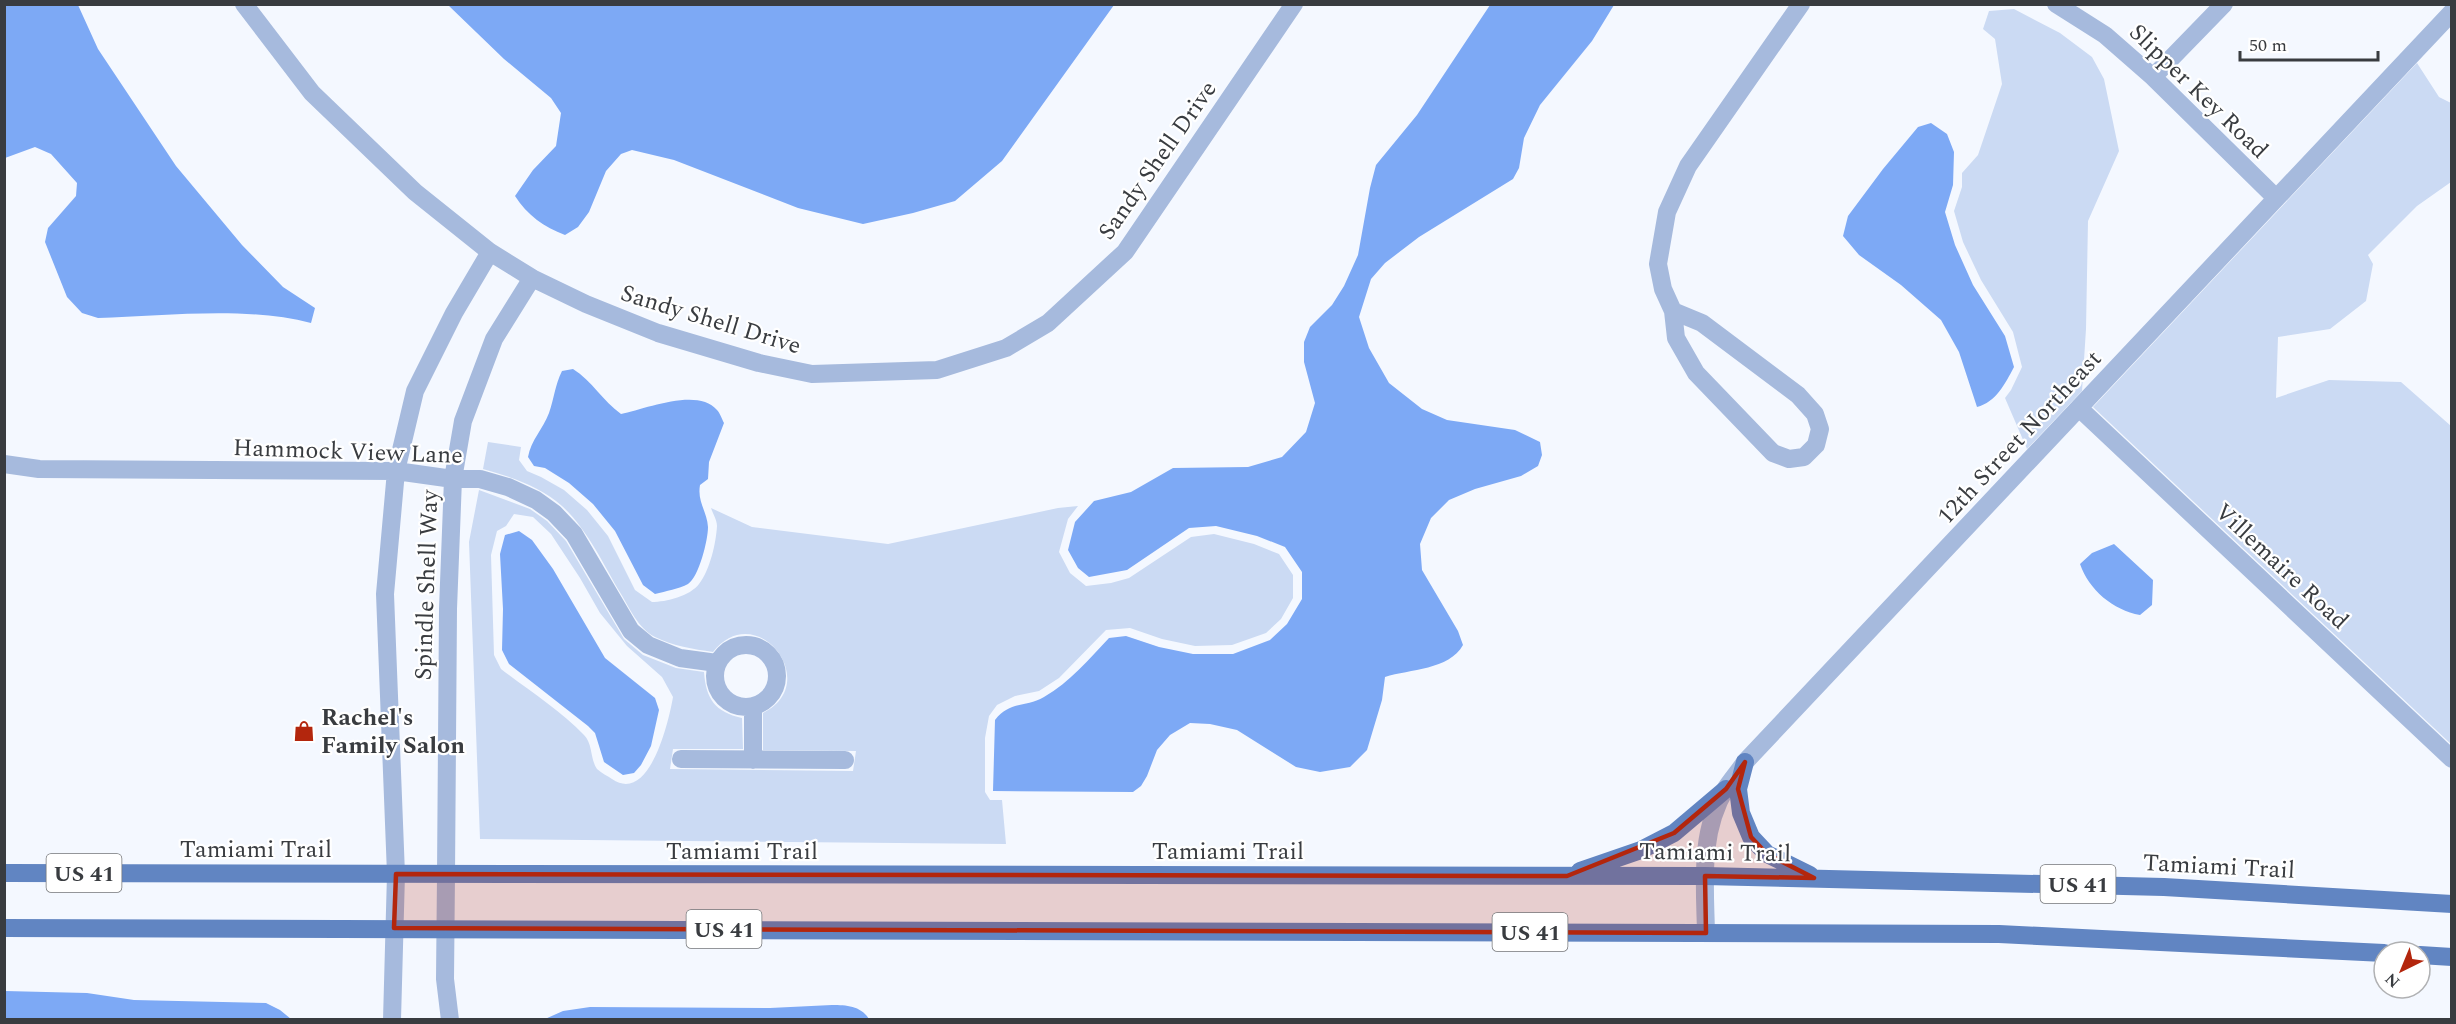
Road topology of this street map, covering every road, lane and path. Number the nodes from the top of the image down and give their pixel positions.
1 (243, 4) edge
2 (1294, 4) edge
3 (1801, 4) edge
4 (2056, 4) edge
5 (2224, 4) edge
6 (2451, 12) edge
7 (2153, 77) junction
8 (2275, 197) junction
9 (490, 252) junction
10 (532, 278) junction
11 (1673, 311) junction
12 (2079, 408) junction
13 (4, 464) edge
14 (396, 471) junction
15 (453, 479) junction
16 (717, 663) junction
17 (753, 707) junction
18 (681, 759) dead end
19 (2451, 759) edge
20 (753, 760) junction
21 (845, 760) dead end
22 (1745, 762) junction
23 (1726, 789) junction
24 (4, 873) edge
25 (396, 874) junction
26 (446, 875) junction
27 (1567, 876) junction
28 (1705, 876) junction
29 (1814, 878) junction
30 (2451, 904) edge
31 (4, 928) edge
32 (394, 928) junction
33 (446, 928) junction
34 (1706, 933) junction
35 (2372, 952) edge
36 (2432, 956) edge
37 (2451, 957) edge
38 (392, 1020) edge
39 (450, 1020) edge

1 - 9 street, Sandy Shell Drive
2 - 10 street, Sandy Shell Drive
3 - 11 street
4 - 7 street, Slipper Key Road
5 - 7 street
6 - 8 street, 12th Street Northeast
7 - 8 street, Slipper Key Road
8 - 12 street, 12th Street Northeast
9 - 10 street, Sandy Shell Drive
9 - 14 street, Spindle Shell Way
10 - 15 street, Spindle Shell Way
11 - 11 street
12 - 19 street, Villemaire Road
12 - 22 street, 12th Street Northeast
13 - 14 street, Hammock View Lane
14 - 15 street, Hammock View Lane
14 - 25 street, Spindle Shell Way
15 - 16 street, Hammock View Lane
15 - 26 street, Spindle Shell Way
16 - 17 street
16 - 17 street
17 - 20 street
18 - 20 street
20 - 21 street
22 - 23 street, 12th Street Northeast
22 - 29 main road
23 - 27 main road
23 - 28 street, 12th Street Northeast
24 - 25 main road, Tamiami Trail / US 41
25 - 26 main road, Tamiami Trail / US 41
25 - 32 street, Spindle Shell Way
26 - 27 main road, Tamiami Trail / US 41
26 - 33 street, Spindle Shell Way
27 - 28 main road, Tamiami Trail / US 41
28 - 29 main road, Tamiami Trail / US 41
28 - 34 street, 12th Street Northeast
29 - 30 main road, Tamiami Trail / US 41
31 - 32 main road, US 41
32 - 33 main road, US 41
32 - 38 street, Spindle Shell Way
33 - 34 main road, US 41
33 - 39 street, Spindle Shell Way
34 - 35 main road, US 41
36 - 37 main road

